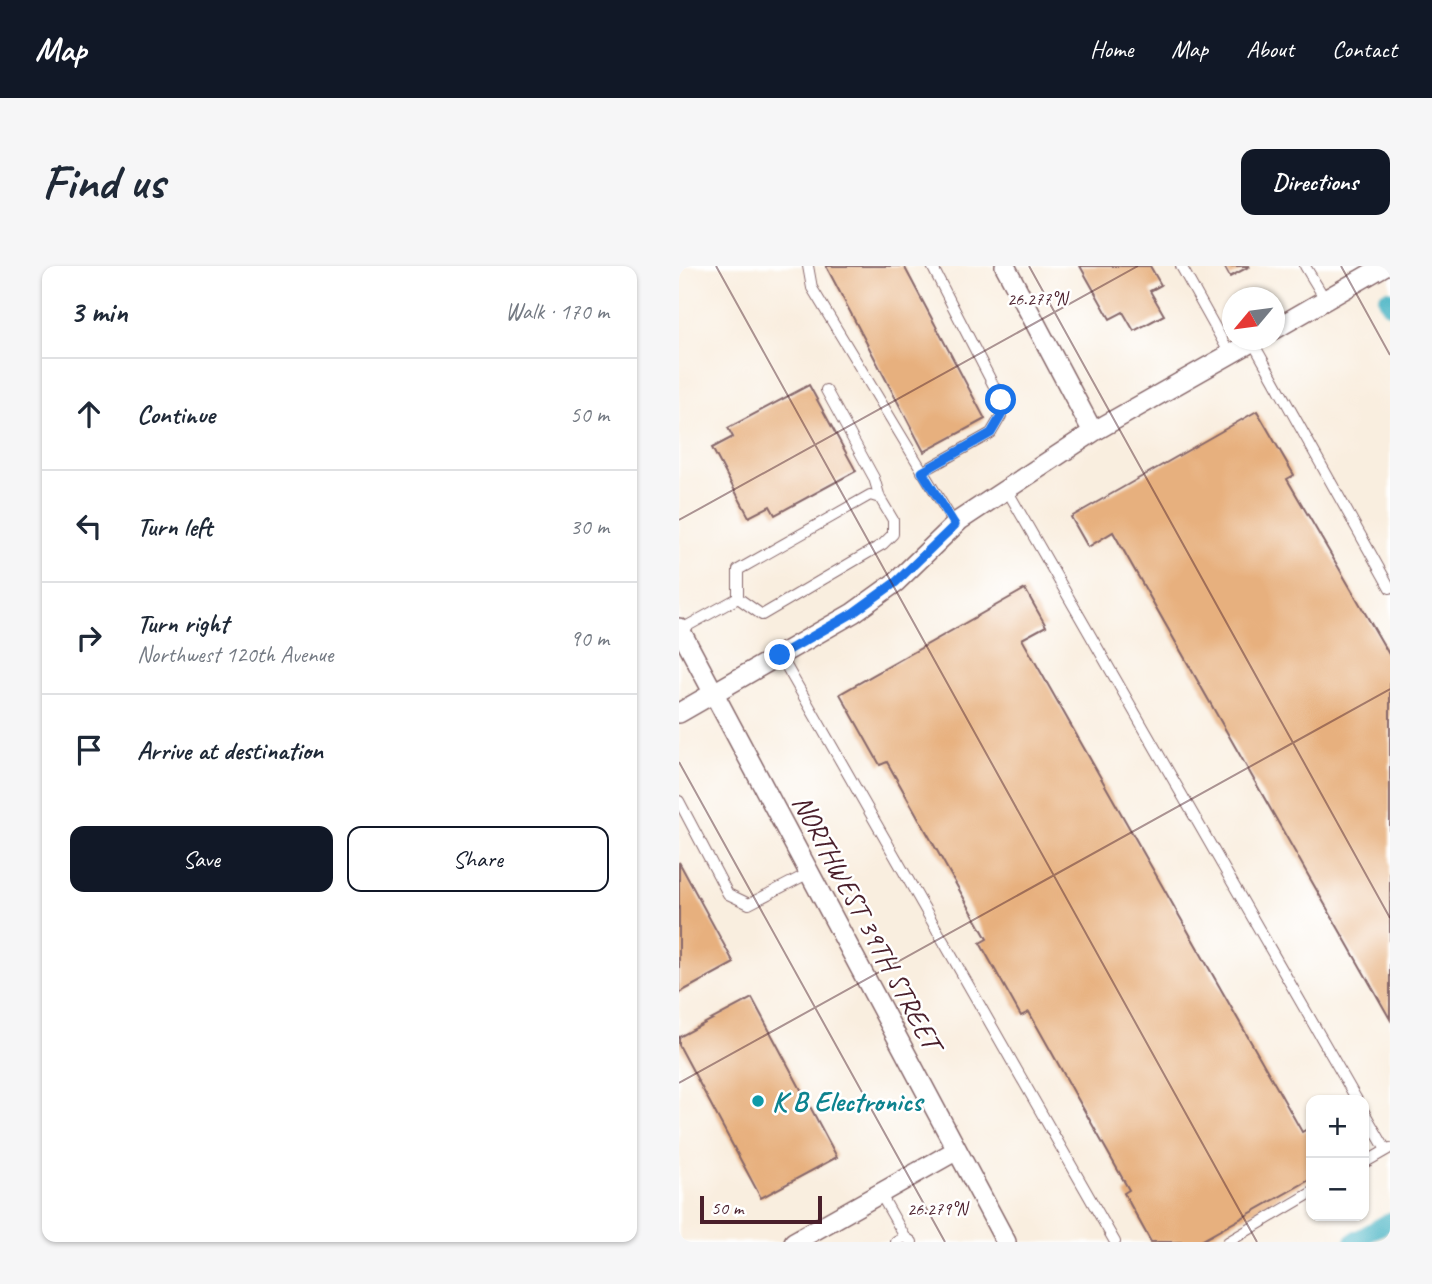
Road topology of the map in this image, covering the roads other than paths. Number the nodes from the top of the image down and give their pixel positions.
1 (808, 266) edge
2 (932, 266) edge
3 (1005, 266) edge
4 (1181, 266) edge
5 (1305, 266) edge
6 (1384, 266) edge
7 (1325, 299) junction
8 (1285, 322) edge
9 (1237, 350) edge
10 (1259, 350) edge
11 (1230, 354) junction
12 (826, 390) dead end
13 (1093, 432) junction
14 (922, 472) junction
15 (1007, 490) junction
16 (880, 498) junction
17 (955, 525) junction
18 (1390, 588) edge
19 (738, 598) junction
20 (680, 629) edge
21 (780, 655) junction
22 (714, 693) junction
23 (679, 713) edge
24 (679, 801) edge
25 (809, 873) junction
26 (1354, 1095) edge
27 (1369, 1120) edge
28 (1388, 1149) edge
29 (957, 1150) junction
30 (1369, 1160) edge
31 (880, 1193) junction
32 (1306, 1196) edge
33 (904, 1240) edge
34 (794, 1242) edge
35 (1006, 1242) edge
36 (1115, 1242) edge
37 (1228, 1242) edge

1 - 14 lane
2 - 14 lane
3 - 13 street
4 - 11 lane
5 - 7 lane
6 - 7 street
7 - 8 street
9 - 11 street
10 - 18 lane
11 - 13 street
12 - 16 lane
13 - 15 street
14 - 17 lane
15 - 17 street
15 - 26 lane
16 - 19 lane
16 - 19 lane
17 - 21 street
19 - 20 lane
20 - 22 street, NORTHWEST 39TH STREET
21 - 22 street
21 - 36 lane
22 - 23 street
22 - 25 street, NORTHWEST 39TH STREET
24 - 25 lane
25 - 29 street, NORTHWEST 39TH STREET
27 - 28 lane
28 - 30 lane
29 - 31 street
29 - 35 street, NORTHWEST 39TH STREET
31 - 33 lane
31 - 34 street
32 - 37 lane

